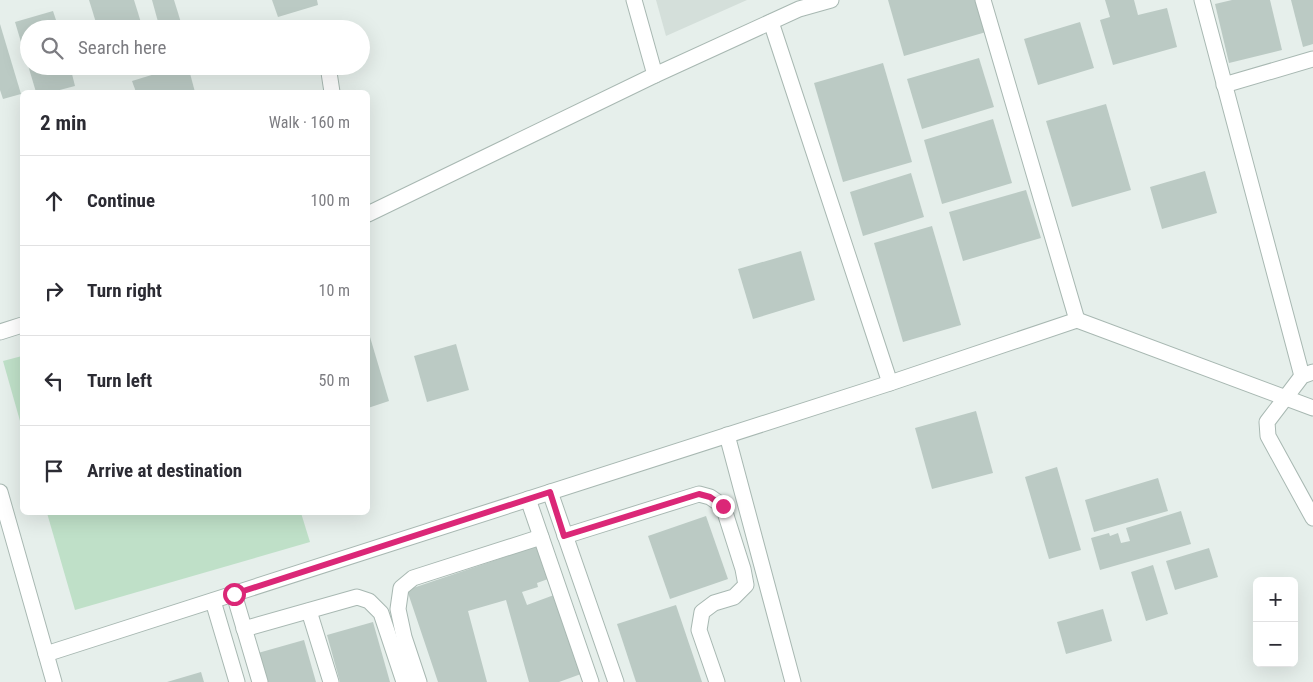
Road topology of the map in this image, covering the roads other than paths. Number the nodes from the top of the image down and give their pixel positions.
1 (634, 0) edge
2 (831, 0) edge
3 (984, 0) edge
4 (1202, 0) edge
5 (771, 22) junction
6 (1313, 59) edge
7 (655, 74) junction
8 (329, 75) edge
9 (1224, 84) junction
10 (332, 90) edge
11 (370, 213) edge
12 (1077, 320) junction
13 (20, 327) edge
14 (0, 332) edge
15 (1307, 374) edge
16 (890, 383) junction
17 (1285, 397) junction
18 (1313, 408) edge
19 (727, 436) junction
20 (0, 492) edge
21 (550, 492) junction
22 (528, 500) junction
23 (1313, 518) edge
24 (564, 536) junction
25 (541, 537) junction
26 (234, 594) junction
27 (213, 601) junction
28 (309, 611) junction
29 (244, 629) junction
30 (46, 654) junction
31 (54, 682) edge
32 (237, 682) edge
33 (260, 682) edge
34 (331, 682) edge
35 (404, 682) edge
36 (419, 682) edge
37 (592, 682) edge
38 (616, 682) edge
39 (717, 682) edge
40 (793, 682) edge

1 - 7 street
2 - 5 street
3 - 12 street
4 - 9 street
5 - 7 street
5 - 16 street
6 - 9 street
7 - 11 street
8 - 10 street
9 - 15 street
12 - 16 street
12 - 17 street
13 - 14 street
15 - 17 street
16 - 19 street
17 - 18 street
17 - 23 street
19 - 21 street
19 - 40 street
20 - 30 street
21 - 22 street
21 - 24 street
22 - 25 street
22 - 26 street
24 - 38 street
24 - 39 street
25 - 36 street
25 - 37 street
26 - 27 street
26 - 29 street
27 - 30 street
27 - 32 street
28 - 29 street
28 - 34 street
28 - 35 street
29 - 33 street
30 - 31 street

